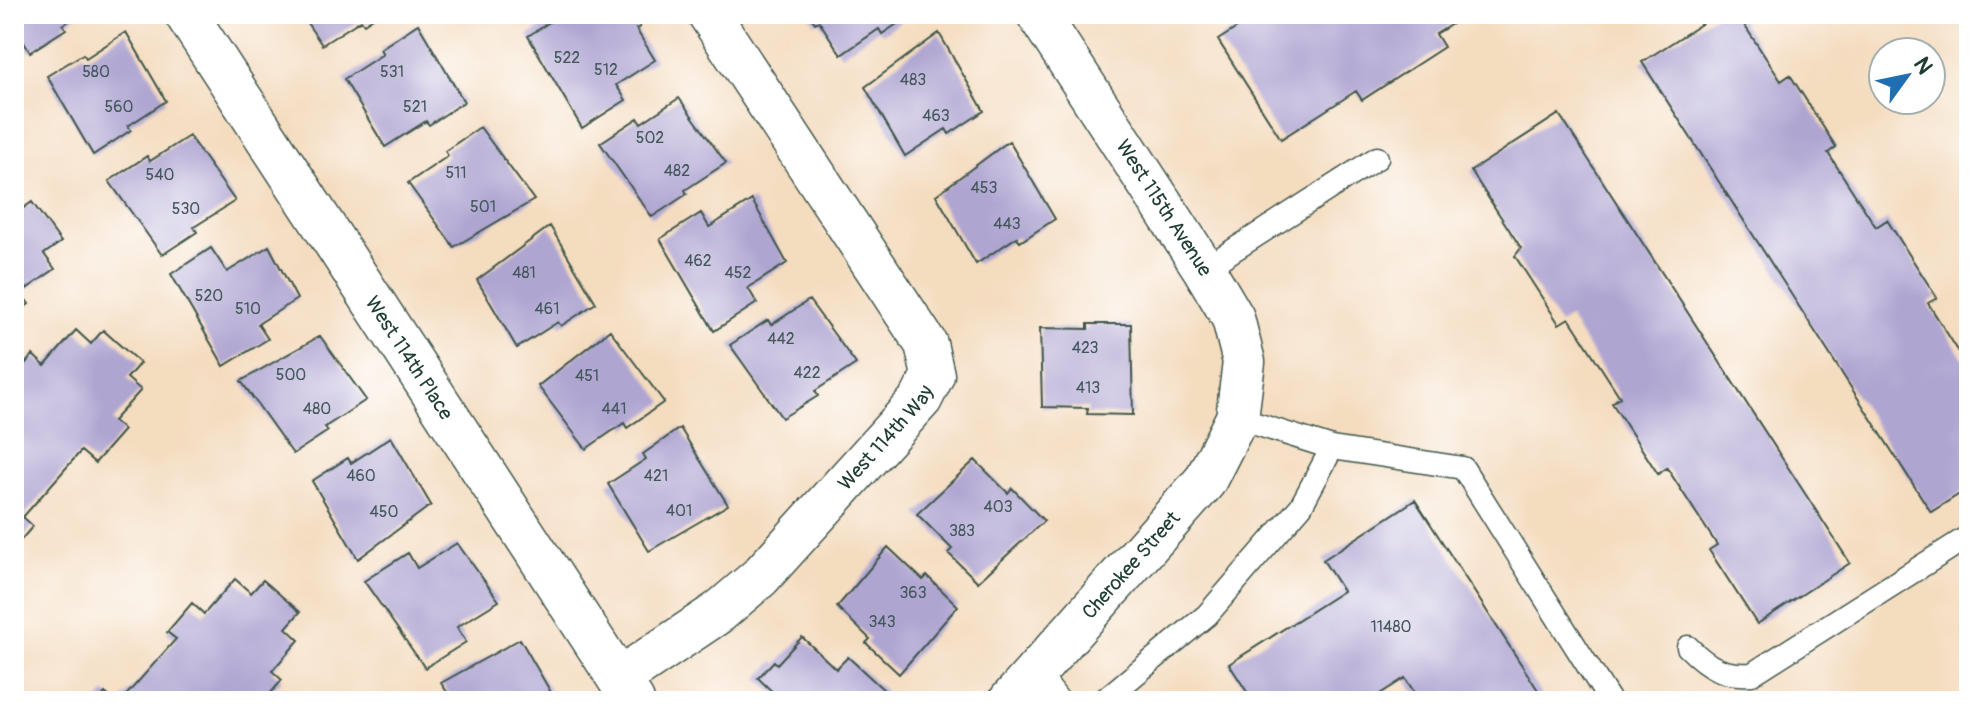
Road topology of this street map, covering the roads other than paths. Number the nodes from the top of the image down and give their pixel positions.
1 (186, 14) edge
2 (709, 14) edge
3 (1038, 14) edge
4 (1377, 158) dead end
5 (1204, 269) junction
6 (1237, 418) junction
7 (1332, 448) junction
8 (1969, 536) edge
9 (1688, 647) dead end
10 (626, 690) edge
11 (1035, 691) edge
12 (1103, 701) edge
13 (1610, 701) edge

1 - 10 street, West 114th Place
2 - 10 street, West 114th Way
3 - 5 street, West 115th Avenue
4 - 5 lane
5 - 6 street, West 115th Avenue
6 - 7 lane
6 - 11 street, Cherokee Street
7 - 12 lane
7 - 13 lane
8 - 9 lane

